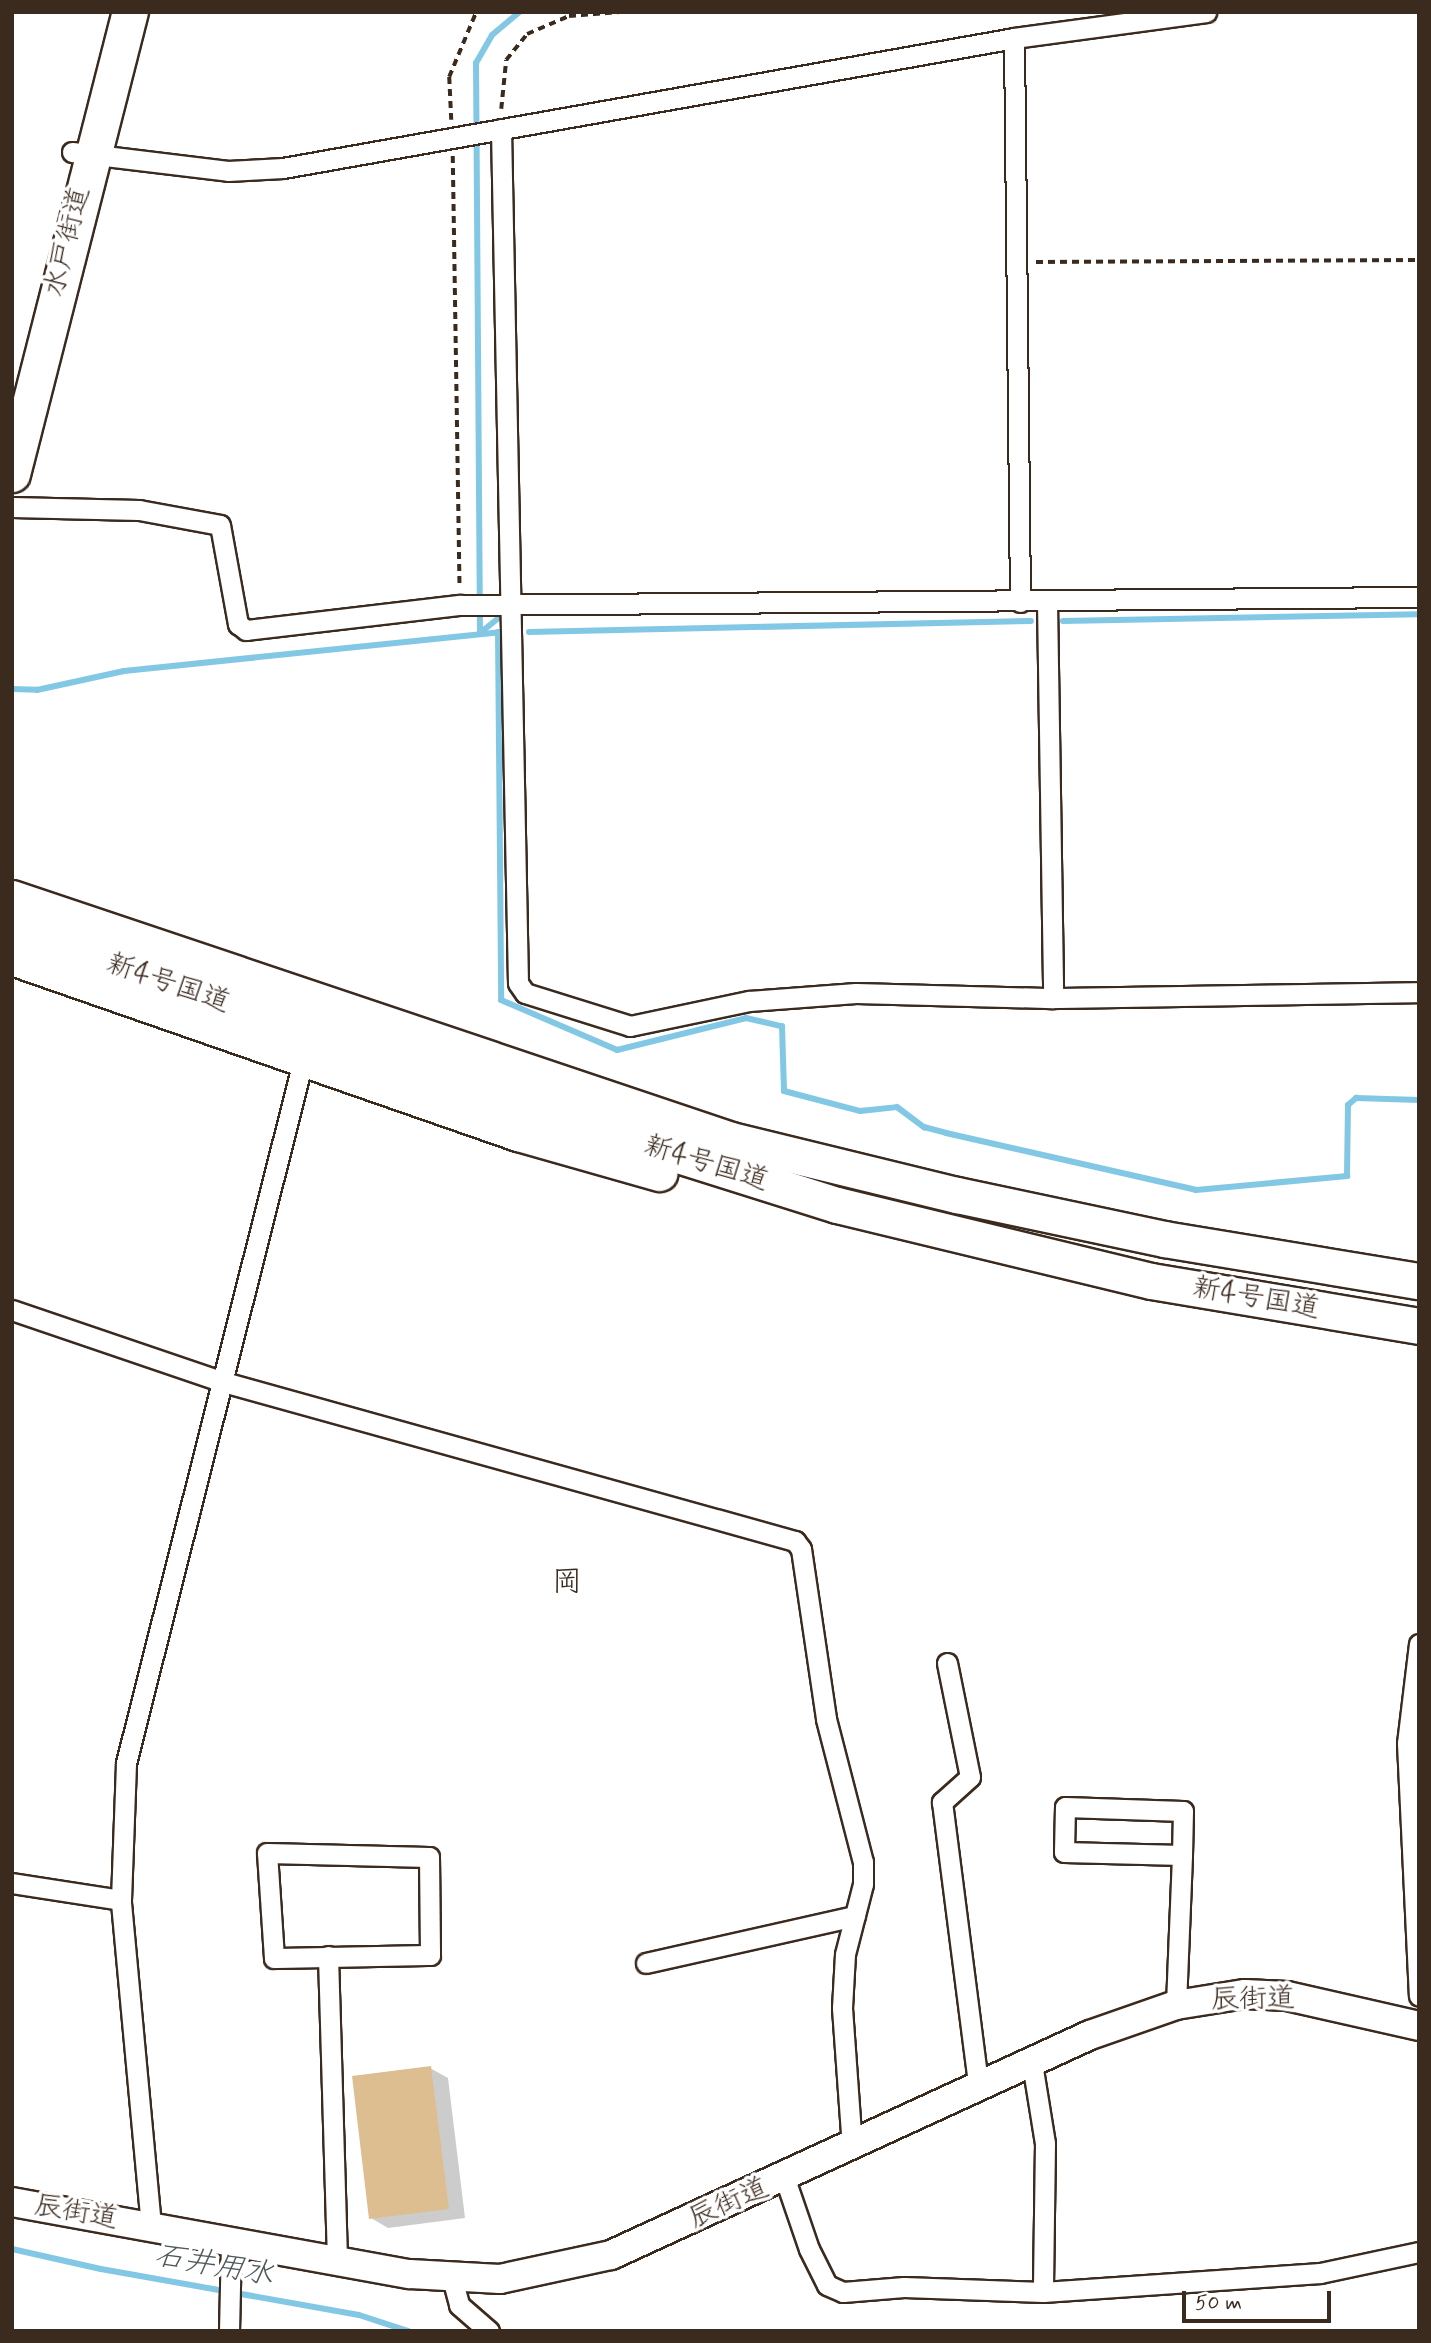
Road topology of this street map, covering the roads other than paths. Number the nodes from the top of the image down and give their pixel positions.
1 (108, 12) edge
2 (130, 12) edge
3 (1206, 12) edge
4 (1105, 18) edge
5 (1014, 38) junction
6 (500, 129) junction
7 (81, 154) junction
8 (12, 384) edge
9 (18, 426) edge
10 (12, 474) edge
11 (12, 507) edge
12 (1419, 597) edge
13 (1020, 602) junction
14 (1047, 602) junction
15 (510, 607) junction
16 (12, 873) edge
17 (12, 898) edge
18 (12, 930) edge
19 (12, 957) edge
20 (200, 978) junction
21 (1419, 992) edge
22 (1053, 998) junction
23 (303, 1061) junction
24 (846, 1167) junction
25 (837, 1205) junction
26 (1419, 1281) edge
27 (12, 1310) edge
28 (1419, 1326) edge
29 (220, 1381) junction
30 (1419, 1644) edge
31 (947, 1663) dead end
32 (1182, 1855) junction
33 (12, 1882) edge
34 (121, 1900) junction
35 (855, 1916) junction
36 (328, 1956) junction
37 (646, 1963) dead end
38 (1419, 1996) edge
39 (1176, 2005) junction
40 (1419, 2026) edge
41 (1032, 2063) junction
42 (979, 2089) junction
43 (852, 2147) junction
44 (785, 2179) junction
45 (12, 2202) edge
46 (151, 2226) junction
47 (232, 2242) junction
48 (1419, 2252) edge
49 (337, 2261) junction
50 (452, 2278) junction
51 (1043, 2292) junction
52 (229, 2331) edge
53 (489, 2331) edge

1 - 7 highway, 水戸街道
2 - 7 highway, 水戸街道
3 - 4 street
4 - 5 street
5 - 6 street
5 - 13 street
6 - 7 street
6 - 15 street
7 - 8 highway, 水戸街道
7 - 9 highway, 水戸街道
9 - 10 highway, 水戸街道
11 - 15 street
12 - 14 street
13 - 14 street
13 - 15 street
14 - 22 street
15 - 22 street
16 - 24 highway
17 - 20 highway, 新4号国道
18 - 20 highway, 新4号国道
19 - 23 highway
20 - 24 highway, 新4号国道
20 - 25 highway, 新4号国道
21 - 22 street
23 - 25 highway
23 - 29 street
24 - 26 highway, 新4号国道
25 - 28 highway, 新4号国道
27 - 29 street
29 - 34 street
29 - 35 street
30 - 38 street
31 - 42 street
32 - 32 street
32 - 39 street
33 - 34 street
34 - 46 street
35 - 37 street
35 - 43 street
36 - 36 street
36 - 49 street
39 - 40 main road, 辰街道
39 - 41 main road, 辰街道
41 - 42 main road, 辰街道
41 - 51 street
42 - 43 main road, 辰街道
43 - 44 main road, 辰街道
44 - 50 main road, 辰街道
44 - 51 street
45 - 46 main road, 辰街道
46 - 47 main road, 辰街道
47 - 49 main road, 辰街道
47 - 52 street
48 - 51 street
49 - 50 main road, 辰街道
50 - 53 street

